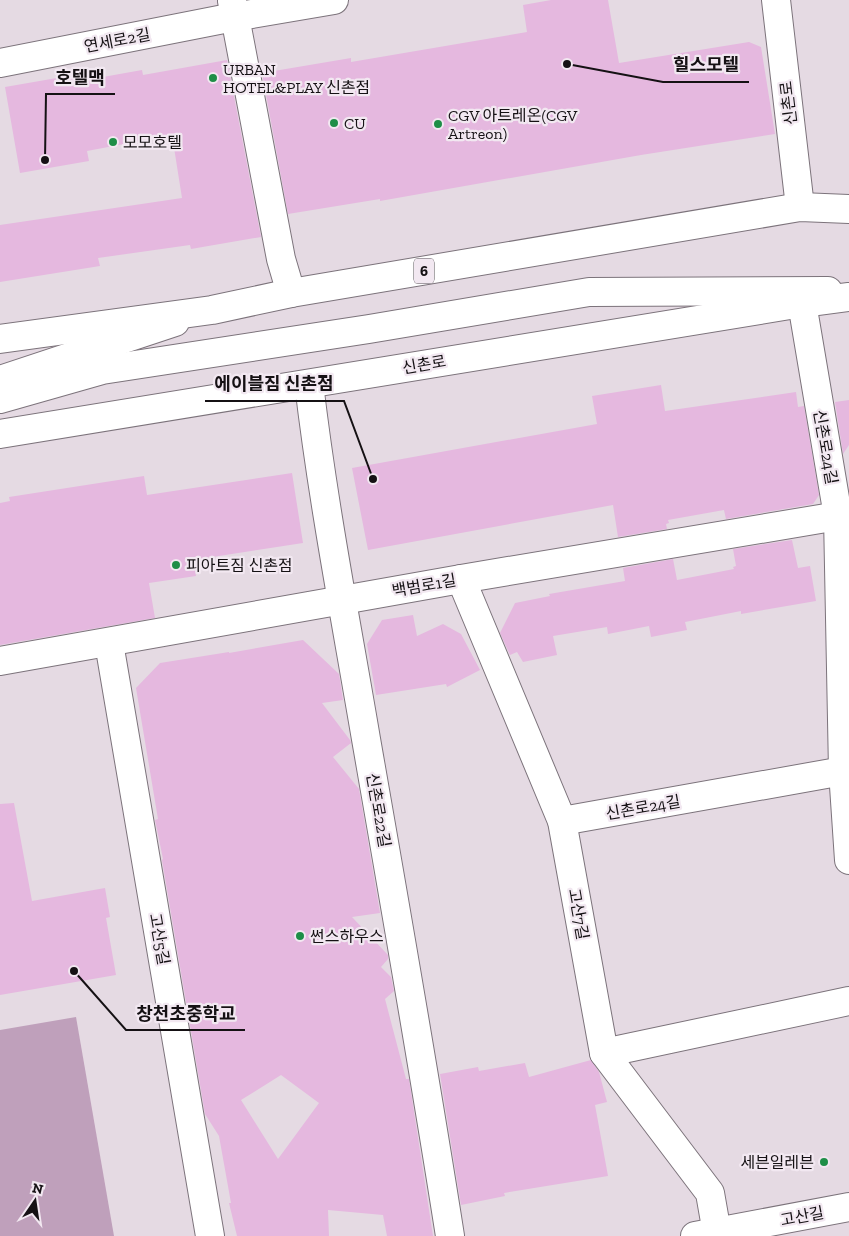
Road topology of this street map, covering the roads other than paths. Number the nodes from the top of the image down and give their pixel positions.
1 (334, 0) edge
2 (776, 0) edge
3 (233, 9) edge
4 (0, 63) edge
5 (800, 207) junction
6 (849, 210) edge
7 (849, 291) edge
8 (291, 293) junction
9 (849, 297) edge
10 (802, 303) junction
11 (212, 310) junction
12 (0, 340) edge
13 (0, 380) edge
14 (309, 384) junction
15 (0, 399) edge
16 (0, 434) edge
17 (844, 517) edge
18 (461, 579) junction
19 (342, 600) junction
20 (109, 643) junction
21 (0, 661) edge
22 (846, 772) edge
23 (562, 821) junction
24 (849, 860) edge
25 (849, 1001) edge
26 (604, 1053) junction
27 (849, 1207) edge
28 (706, 1234) edge
29 (210, 1236) edge
30 (450, 1236) edge

1 - 3 street, 연세로2길
2 - 5 street, 신촌로
3 - 4 street, 연세로2길
3 - 8 street
5 - 6 street, 6
5 - 8 street, 6
7 - 15 street
8 - 11 street, 6
9 - 10 street, 신촌로
10 - 14 street, 신촌로
10 - 17 street, 신촌로24길
11 - 12 street, 6
11 - 13 street
14 - 16 street, 신촌로
14 - 19 street, 신촌로22길
17 - 18 street, 백범로1길
17 - 22 street, 신촌로24길
18 - 19 street, 백범로1길
18 - 23 street, 고산7길
19 - 20 street, 백범로1길
19 - 30 street, 신촌로22길
20 - 21 street, 백범로1길
20 - 29 street, 고산5길
22 - 23 street, 신촌로24길
22 - 24 street, 신촌로24길
23 - 26 street, 고산7길
25 - 26 street
26 - 28 street, 고산7길
27 - 28 street, 고산길

